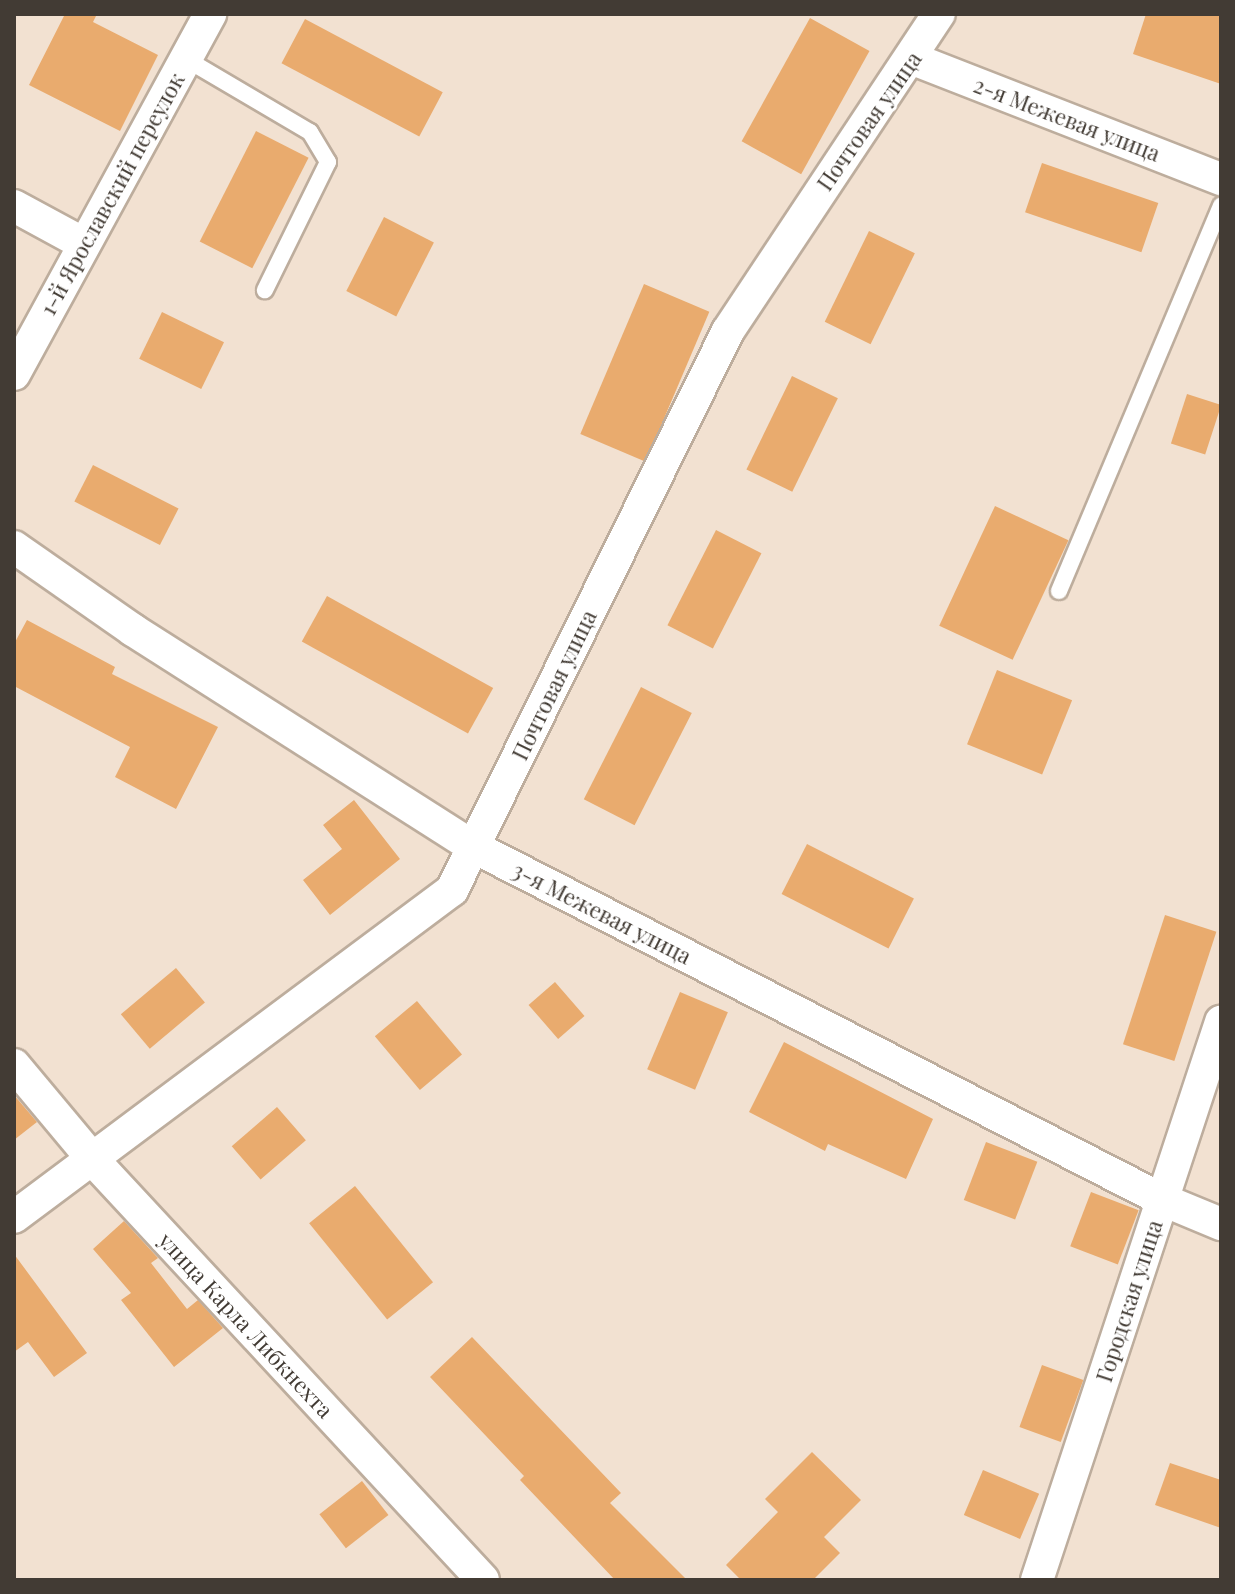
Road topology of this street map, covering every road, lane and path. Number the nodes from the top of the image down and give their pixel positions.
1 (210, 14) edge
2 (939, 14) edge
3 (186, 59) junction
4 (913, 59) junction
5 (1221, 179) edge
6 (14, 206) edge
7 (1221, 206) edge
8 (84, 244) junction
9 (265, 290) dead end
10 (14, 374) edge
11 (14, 547) edge
12 (1059, 591) dead end
13 (474, 847) junction
14 (1221, 1022) edge
15 (14, 1065) edge
16 (95, 1162) junction
17 (1163, 1200) junction
18 (14, 1217) edge
19 (1221, 1224) edge
20 (483, 1580) edge
21 (1037, 1580) edge

1 - 3 street, 1-й Ярославский переулок
2 - 4 street, Почтовая улица
3 - 8 street, 1-й Ярославский переулок
3 - 9 lane
4 - 5 street, 2-я Межевая улица
4 - 13 street, Почтовая улица
6 - 8 street
7 - 12 lane
8 - 10 street, 1-й Ярославский переулок
11 - 13 street, 3-я Межевая улица
13 - 16 street, Почтовая улица
13 - 17 street, 3-я Межевая улица
14 - 17 street, Городская улица
15 - 16 street, улица Карла Либкнехта
16 - 18 street, Почтовая улица
16 - 20 street, улица Карла Либкнехта
17 - 19 street, 3-я Межевая улица
17 - 21 street, Городская улица

